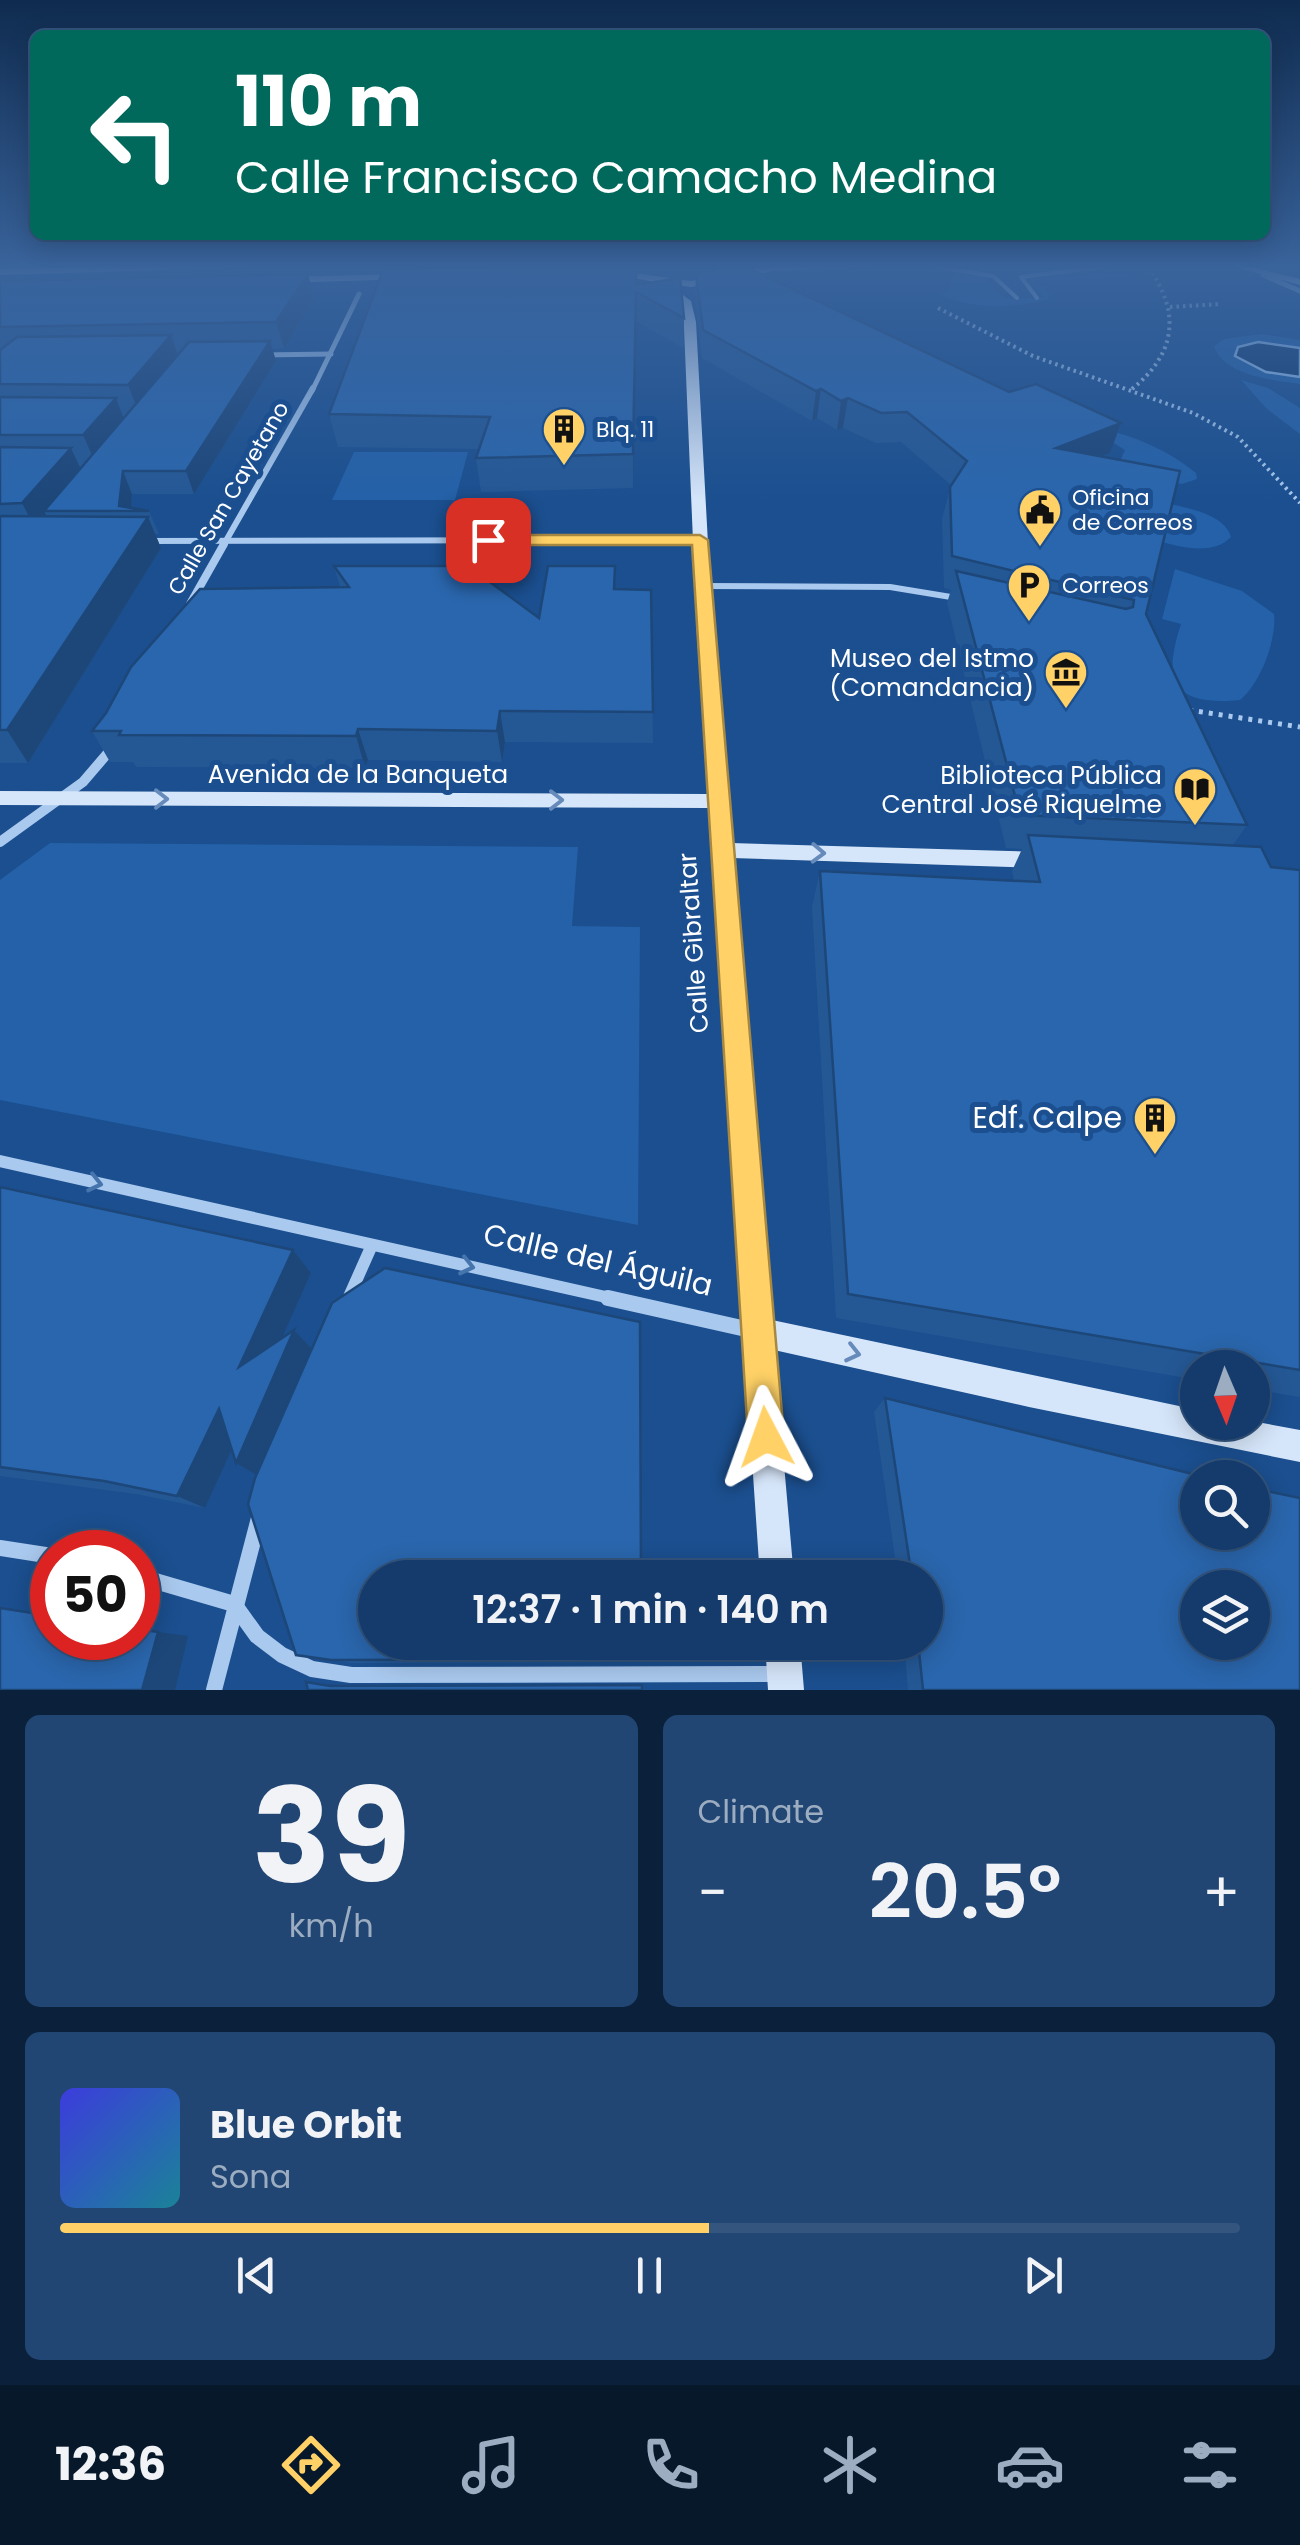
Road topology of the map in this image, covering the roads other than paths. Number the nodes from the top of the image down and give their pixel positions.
1 (335, 344) edge
2 (691, 344) edge
3 (330, 354) junction
4 (251, 355) edge
5 (132, 540) edge
6 (224, 540) junction
7 (700, 540) junction
8 (702, 586) junction
9 (962, 599) edge
10 (181, 622) edge
11 (120, 734) edge
12 (0, 798) edge
13 (63, 798) junction
14 (717, 801) junction
15 (0, 842) edge
16 (721, 850) junction
17 (1068, 861) edge
18 (0, 1161) edge
19 (372, 1245) junction
20 (342, 1312) edge
21 (758, 1332) junction
22 (1300, 1446) edge
23 (263, 1505) edge
24 (0, 1548) edge
25 (30, 1553) edge
26 (776, 1560) edge
27 (160, 1582) edge
28 (234, 1604) junction
29 (784, 1669) edge
30 (214, 1690) edge

1 - 3 street, Calle San Cayetano
2 - 7 main road, Calle Gibraltar
3 - 4 street
3 - 6 street, Calle San Cayetano
5 - 6 street
6 - 7 street
6 - 10 street, Calle San Cayetano
7 - 8 main road, Calle Gibraltar
8 - 9 lane
8 - 14 main road, Calle Gibraltar
11 - 13 street
12 - 13 main road, Avenida de la Banqueta
13 -> 14 main road, Avenida de la Banqueta
13 - 15 street
14 - 16 main road, Calle Gibraltar
16 -> 17 main road
16 - 21 main road, Calle Gibraltar
18 -> 19 street, Calle del Águila
19 - 20 street
19 -> 21 street, Calle del Águila
21 -> 22 main road, Calle del Águila
21 - 26 main road, Calle Gibraltar
23 - 28 street
24 - 25 street
27 - 28 street
28 - 29 street
28 - 30 street

